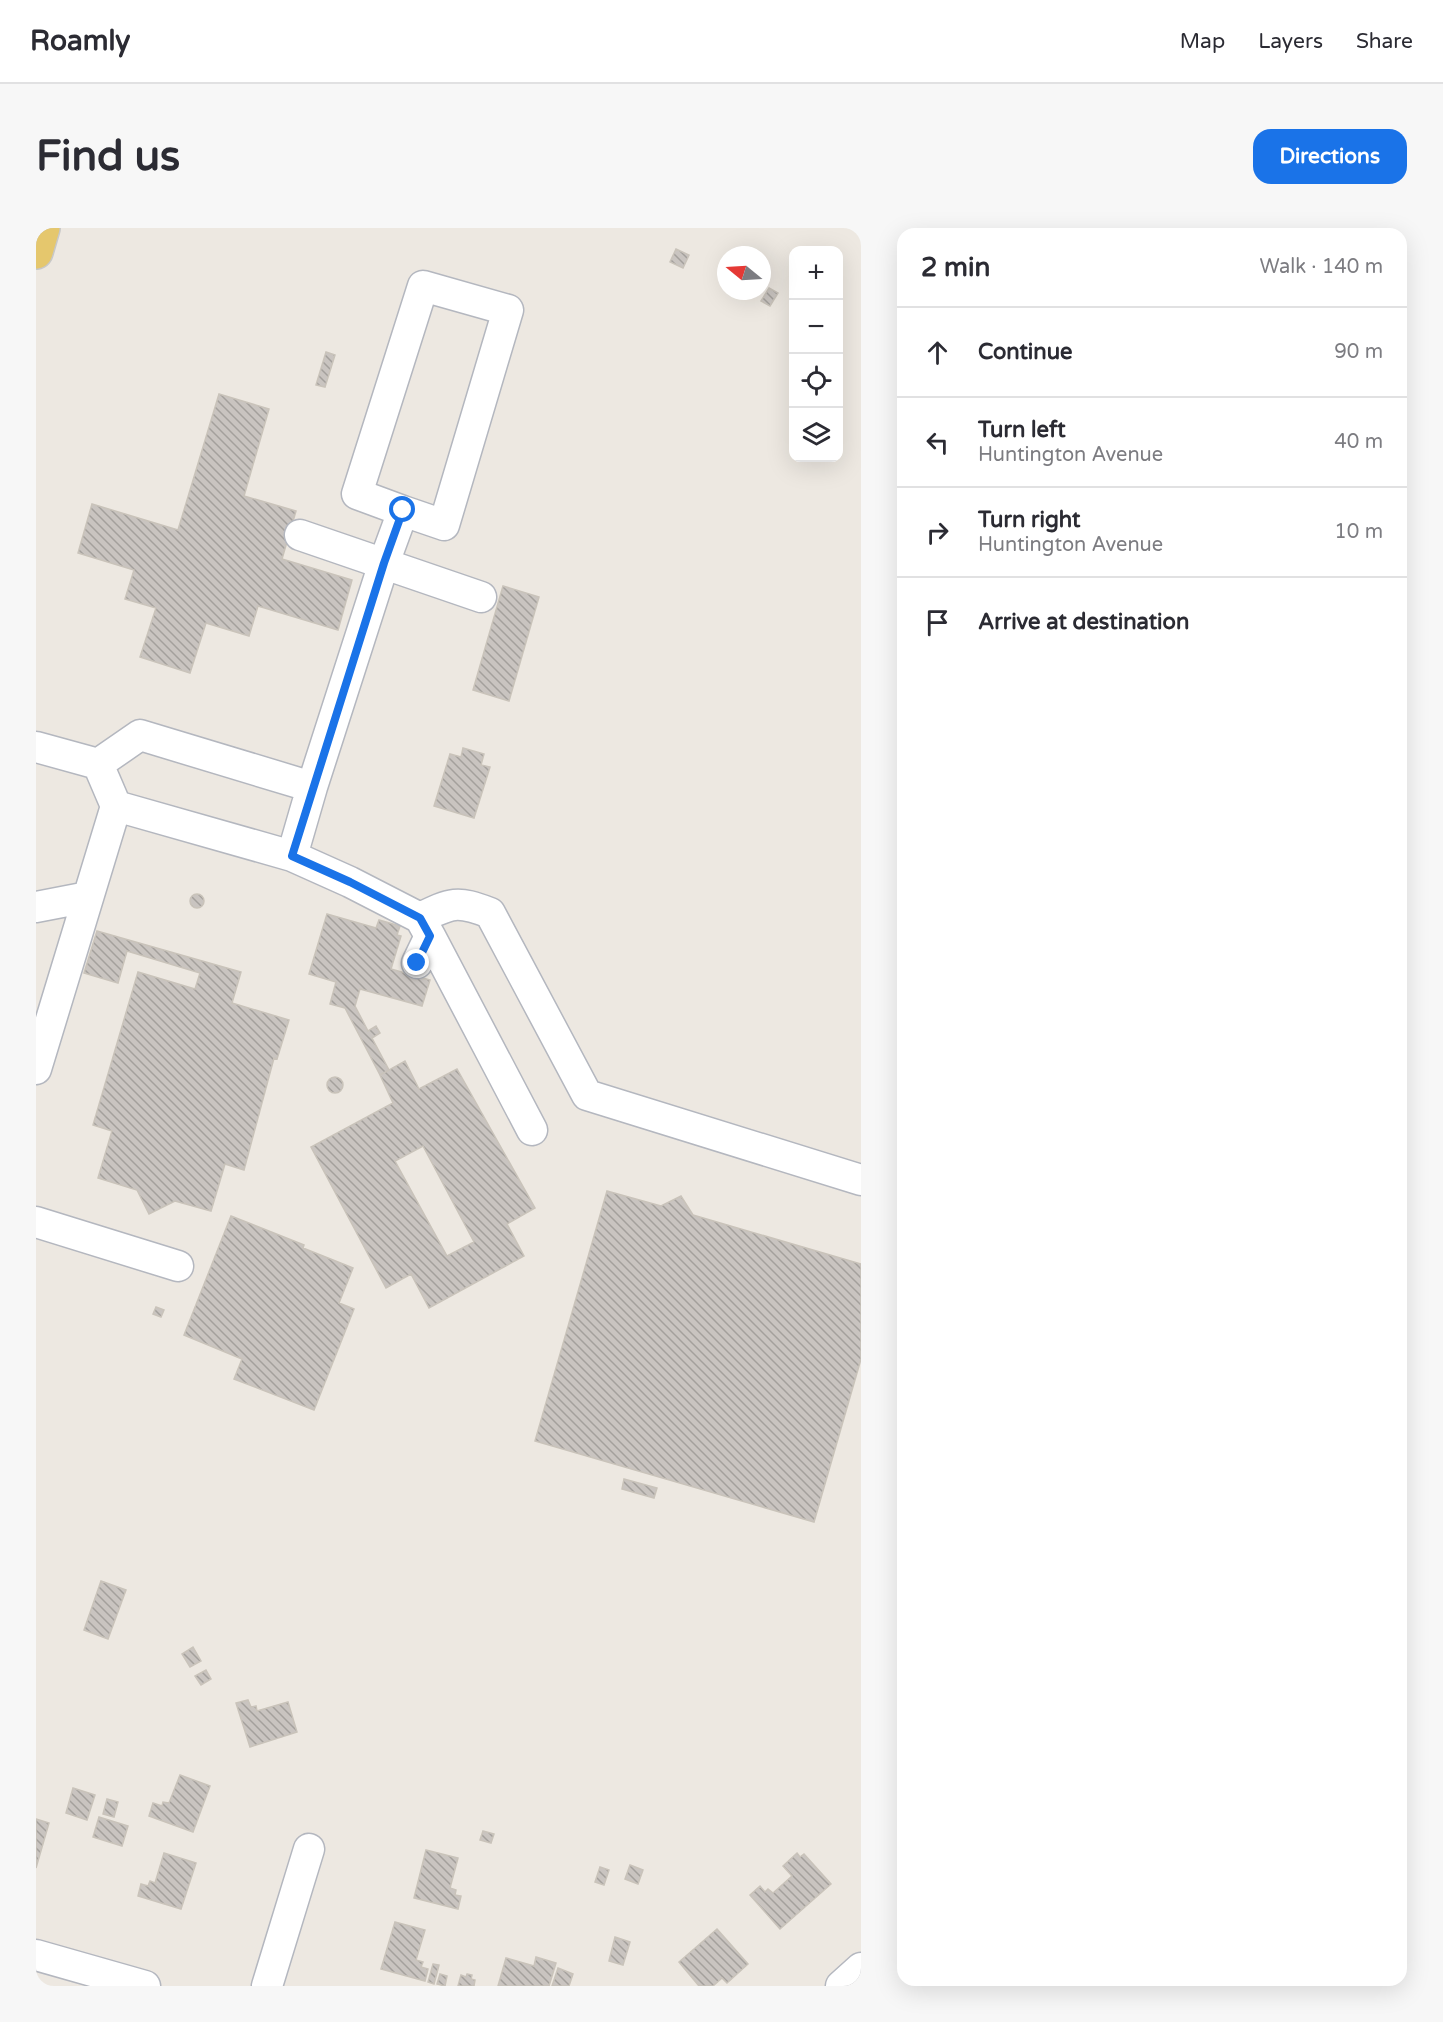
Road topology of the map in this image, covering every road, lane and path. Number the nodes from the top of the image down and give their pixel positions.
1 (43, 228) edge
2 (36, 252) edge
3 (403, 510) junction
4 (300, 535) dead end
5 (384, 563) junction
6 (481, 597) dead end
7 (36, 747) edge
8 (98, 764) junction
9 (312, 787) junction
10 (116, 806) junction
11 (292, 856) junction
12 (88, 897) junction
13 (36, 907) edge
14 (425, 927) junction
15 (417, 963) dead end
16 (36, 1068) edge
17 (532, 1130) dead end
18 (861, 1180) edge
19 (36, 1222) edge
20 (178, 1266) dead end
21 (309, 1849) dead end
22 (36, 1954) edge
23 (861, 1968) edge
24 (145, 1986) edge
25 (267, 1986) edge
26 (841, 1986) edge

1 - 2 main road
3 - 3 street
3 - 5 street
4 - 5 street
5 - 6 street
5 - 9 street
7 - 8 street
8 - 9 street
8 - 10 street
9 - 11 street
10 - 11 street
10 - 12 street
11 - 14 street
12 - 13 street
12 - 16 street
14 - 15 street
14 - 17 street
14 - 18 street
19 - 20 street
21 - 25 street
22 - 24 street
23 - 26 street

